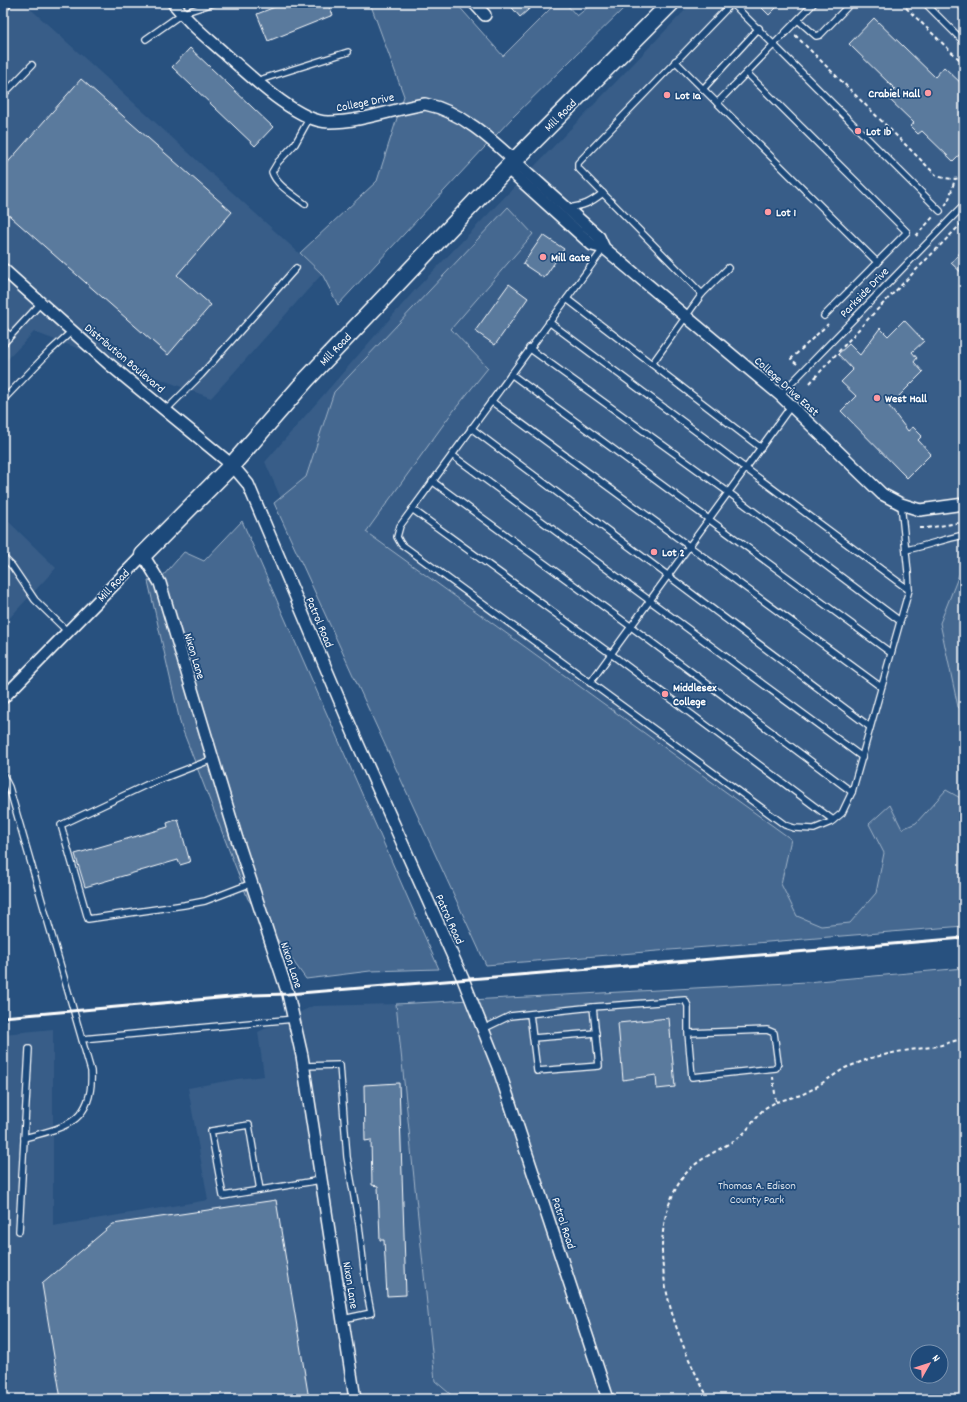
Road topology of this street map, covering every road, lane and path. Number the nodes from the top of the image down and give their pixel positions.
1 (173, 3) edge
2 (214, 3) edge
3 (474, 3) edge
4 (670, 3) edge
5 (732, 3) edge
6 (814, 3) edge
7 (851, 3) edge
8 (901, 3) edge
9 (925, 3) edge
10 (183, 13) junction
11 (485, 15) dead end
12 (798, 20) junction
13 (759, 28) junction
14 (795, 35) dead end
15 (146, 39) dead end
16 (964, 42) edge
17 (774, 45) junction
18 (348, 52) dead end
19 (675, 61) junction
20 (964, 64) edge
21 (32, 65) dead end
22 (747, 73) junction
23 (255, 81) junction
24 (703, 89) junction
25 (3, 95) edge
26 (717, 103) junction
27 (310, 118) junction
28 (511, 165) junction
29 (964, 177) edge
30 (955, 179) junction
31 (603, 193) junction
32 (305, 204) dead end
33 (964, 205) edge
34 (567, 208) junction
35 (940, 211) joint
36 (964, 221) edge
37 (582, 229) junction
38 (604, 248) junction
39 (878, 263) junction
40 (296, 268) dead end
41 (728, 268) dead end
42 (3, 269) edge
43 (702, 294) junction
44 (567, 299) junction
45 (41, 303) junction
46 (824, 316) dead end
47 (687, 317) junction
48 (549, 322) junction
49 (3, 329) edge
50 (72, 331) junction
51 (10, 336) junction
52 (3, 344) edge
53 (529, 348) junction
54 (652, 364) junction
55 (511, 374) junction
56 (810, 382) dead end
57 (780, 395) junction
58 (3, 400) edge
59 (491, 401) junction
60 (791, 406) junction
61 (166, 410) junction
62 (471, 428) junction
63 (761, 448) junction
64 (452, 455) junction
65 (232, 465) junction
66 (746, 468) junction
67 (432, 482) junction
68 (728, 492) junction
69 (901, 504) junction
70 (964, 504) edge
71 (412, 509) junction
72 (708, 519) junction
73 (964, 522) edge
74 (920, 528) dead end
75 (964, 535) edge
76 (689, 546) junction
77 (906, 550) junction
78 (143, 555) junction
79 (3, 557) edge
80 (667, 574) junction
81 (909, 590) junction
82 (649, 600) junction
83 (900, 621) junction
84 (630, 626) junction
85 (68, 632) junction
86 (891, 653) junction
87 (611, 654) junction
88 (590, 683) junction
89 (881, 688) junction
90 (3, 698) edge
91 (870, 727) junction
92 (862, 757) junction
93 (213, 759) junction
94 (3, 775) edge
95 (852, 792) junction
96 (833, 820) junction
97 (252, 883) junction
98 (594, 1007) junction
99 (530, 1014) junction
100 (294, 1019) junction
101 (483, 1029) junction
102 (596, 1032) junction
103 (688, 1033) junction
104 (533, 1038) junction
105 (964, 1038) edge
106 (82, 1039) junction
107 (29, 1049) dead end
108 (303, 1066) junction
109 (772, 1069) junction
110 (776, 1102) junction
111 (24, 1138) junction
112 (321, 1180) junction
113 (260, 1190) junction
114 (19, 1231) dead end
115 (343, 1319) junction
116 (355, 1399) edge
117 (608, 1399) edge
118 (708, 1399) edge

1 - 10 street, College Drive
2 - 10 lane
3 - 11 street
4 - 28 street, Mill Road
5 - 13 lane
5 - 19 lane
6 - 12 lane
7 - 12 lane
8 - 20 path
9 - 16 lane
10 - 15 lane
10 - 23 street, College Drive
12 - 17 lane
13 - 17 lane
13 - 24 lane
14 - 30 path
17 - 22 lane
17 - 35 lane
18 - 23 lane
19 - 24 lane
19 - 31 lane
21 - 25 lane
22 - 26 lane
22 - 39 lane
23 - 27 street, College Drive
24 - 26 lane
26 - 39 lane
27 - 28 street, College Drive
27 - 32 lane
28 - 34 street, College Drive East
28 - 37 street, College Drive East
28 - 65 street, Mill Road
29 - 30 path
30 - 35 path
31 - 34 lane
31 - 43 lane
33 - 57 lane, Parkside Drive
34 - 37 street, College Drive East
36 - 56 path
37 - 38 street, College Drive East
38 - 44 lane
38 - 47 street, College Drive East
39 - 46 lane
40 - 61 lane
41 - 43 lane
42 - 45 street, Distribution Boulevard
43 - 47 lane
44 - 48 lane
44 - 54 lane
45 - 50 street, Distribution Boulevard
45 - 51 lane
47 - 54 lane
47 - 57 street, College Drive East
48 - 53 lane
48 - 66 lane
49 - 51 lane
50 - 58 lane
50 - 61 street, Distribution Boulevard
51 - 52 lane
53 - 55 lane
53 - 68 lane
54 - 63 lane
55 - 59 lane
55 - 72 lane
57 - 60 street, College Drive East
59 - 62 lane
59 - 76 lane
60 - 63 lane
60 - 69 street, College Drive East
61 - 65 street, Distribution Boulevard
62 - 64 lane
62 - 80 lane
63 - 66 lane
64 - 67 lane
64 - 82 lane
65 - 78 street, Mill Road
65 - 101 street, Patrol Road
66 - 68 lane
66 - 81 lane
67 - 71 lane
67 - 84 lane
68 - 72 lane
68 - 83 lane
69 - 70 street, College Drive East
69 - 77 lane
71 - 87 lane
71 - 88 lane
72 - 76 lane
72 - 86 lane
73 - 74 path
75 - 77 lane
76 - 80 lane
76 - 89 lane
77 - 81 lane
78 - 85 street, Mill Road
78 - 93 street, Nixon Lane
79 - 85 lane
80 - 82 lane
80 - 91 lane
81 - 83 lane
82 - 84 lane
82 - 92 lane
83 - 86 lane
84 - 87 lane
84 - 95 lane
85 - 90 street, Mill Road
86 - 89 lane
87 - 88 lane
87 - 96 lane
88 - 96 lane
89 - 91 lane
91 - 92 lane
92 - 95 lane
93 - 97 street, Nixon Lane
93 - 97 lane
94 - 106 lane
95 - 96 lane
97 - 100 street, Nixon Lane
98 - 99 lane
98 - 102 lane
98 - 103 lane
99 - 101 lane
99 - 104 lane
100 - 106 lane
100 - 108 street, Nixon Lane
101 - 117 street, Patrol Road
102 - 104 lane
102 - 104 lane
103 - 109 lane
103 - 109 lane
105 - 110 path
106 - 111 lane
107 - 111 lane
108 - 112 street, Nixon Lane
108 - 115 lane
109 - 110 path
110 - 118 path
111 - 114 lane
112 - 113 lane
112 - 115 street, Nixon Lane
113 - 113 lane
115 - 116 street, Nixon Lane

